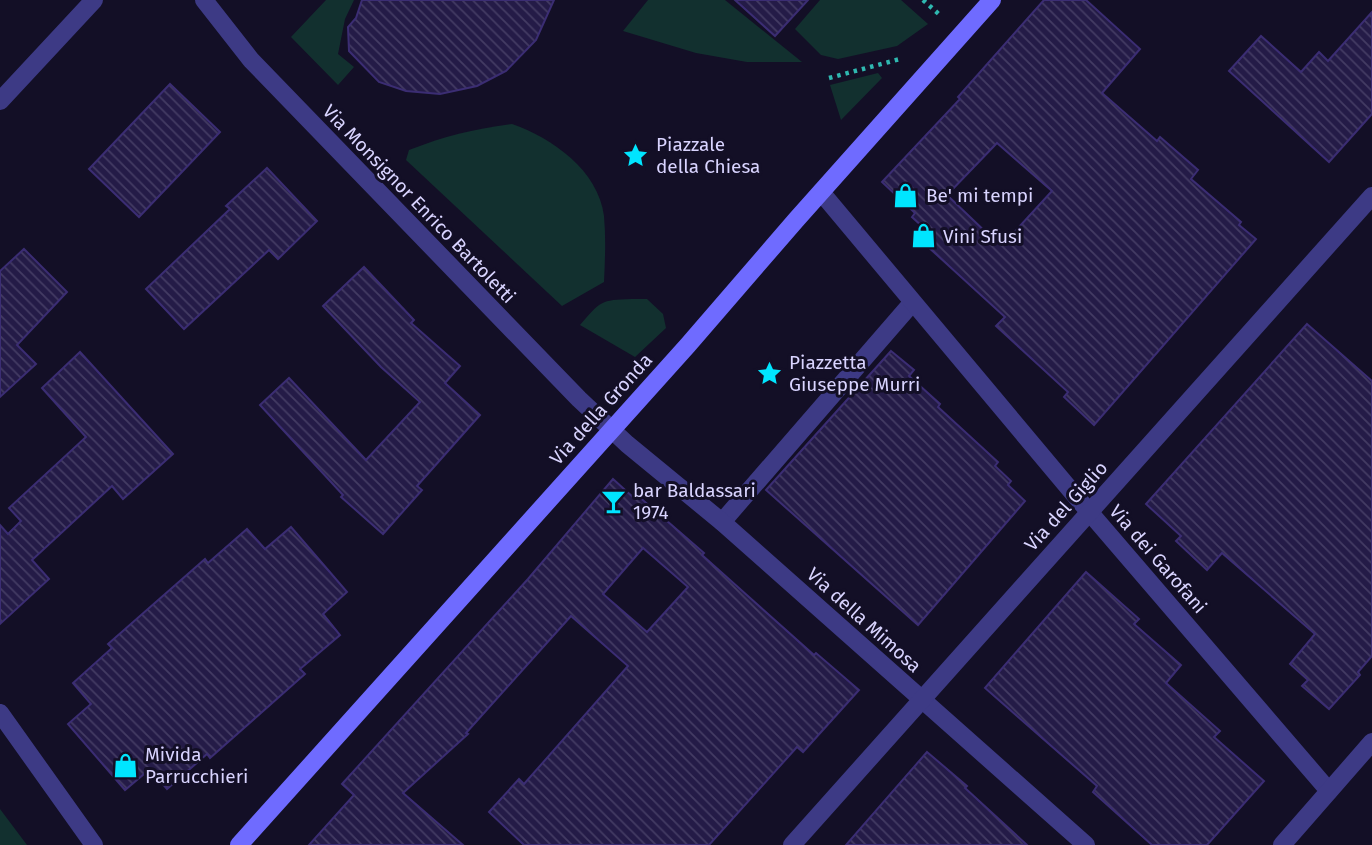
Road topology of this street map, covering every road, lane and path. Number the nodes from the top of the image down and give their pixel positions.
1 (94, 0) edge
2 (204, 0) edge
3 (992, 0) edge
4 (906, 57) dead end
5 (829, 78) dead end
6 (0, 101) edge
7 (821, 192) junction
8 (1372, 196) edge
9 (912, 303) junction
10 (611, 430) junction
11 (1089, 512) junction
12 (722, 522) junction
13 (921, 699) junction
14 (0, 713) edge
15 (1372, 742) edge
16 (1329, 791) junction
17 (94, 845) edge
18 (239, 845) edge
19 (792, 845) edge
20 (1086, 845) edge
21 (1282, 845) edge

1 - 6 street
2 - 10 street, Via Monsignor Enrico Bartoletti
3 - 7 street, Via della Gronda
4 - 5 path
7 - 9 street, Via dei Garofani
7 - 10 street, Via della Gronda
8 - 11 street, Via del Giglio
9 - 11 street, Via dei Garofani
9 - 12 street
10 - 12 street, Via della Mimosa
10 - 18 street, Via della Gronda
11 - 13 street, Via del Giglio
11 - 16 street, Via dei Garofani
12 - 13 street, Via della Mimosa
13 - 19 street, Via del Giglio
13 - 20 street, Via della Mimosa
14 - 17 street
15 - 16 street
16 - 21 street

